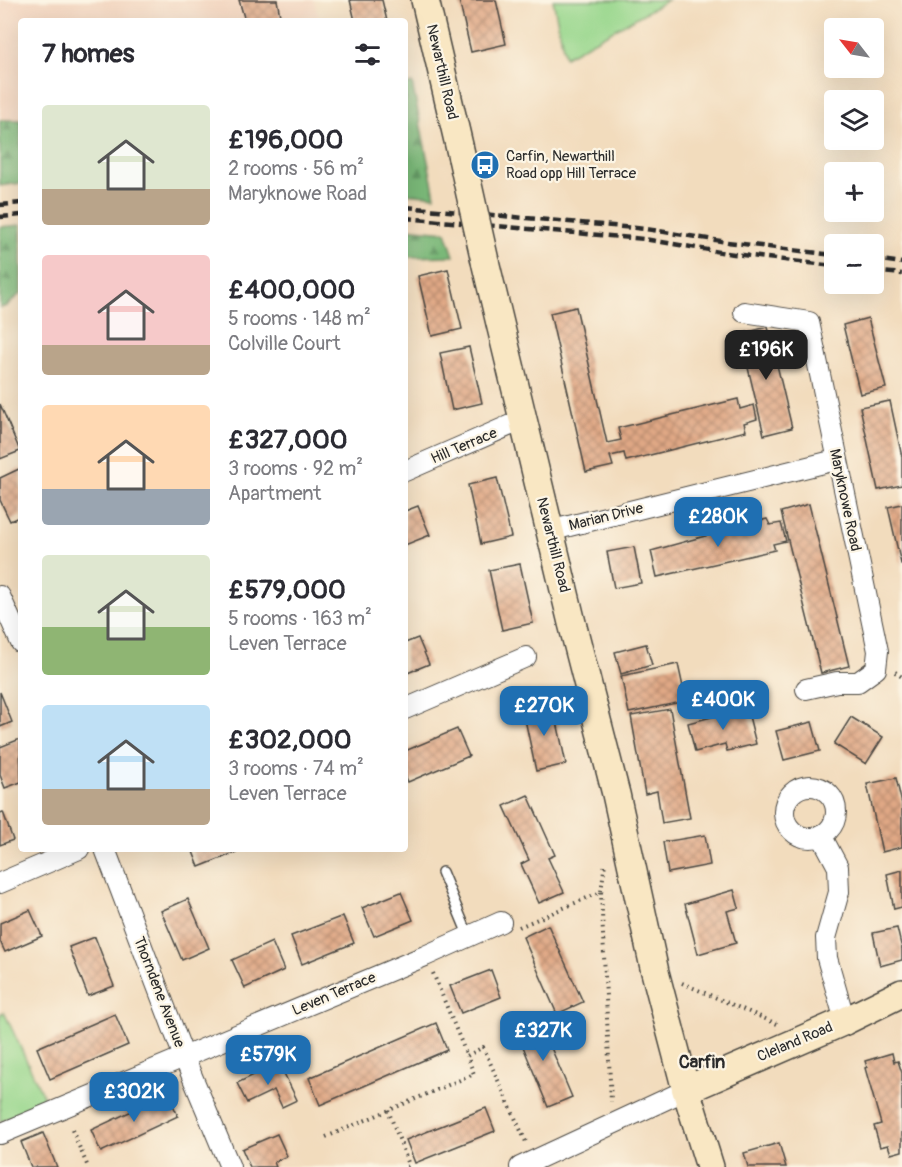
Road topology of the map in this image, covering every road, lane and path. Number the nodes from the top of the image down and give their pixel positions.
1 (425, 0) edge
2 (744, 312) dead end
3 (522, 420) junction
4 (836, 459) junction
5 (408, 470) edge
6 (549, 531) junction
7 (0, 596) edge
8 (18, 636) edge
9 (526, 657) dead end
10 (806, 689) dead end
11 (408, 708) edge
12 (821, 835) dead end
13 (72, 852) edge
14 (106, 852) edge
15 (606, 860) dead end
16 (442, 872) dead end
17 (0, 883) edge
18 (601, 892) junction
19 (501, 922) joint
20 (469, 936) junction
21 (425, 956) junction
22 (655, 972) junction
23 (902, 993) edge
24 (845, 1021) junction
25 (809, 1036) junction
26 (467, 1056) junction
27 (184, 1057) junction
28 (686, 1090) junction
29 (388, 1110) junction
30 (608, 1126) junction
31 (72, 1130) dead end
32 (0, 1134) edge
33 (326, 1137) dead end
34 (527, 1164) edge
35 (88, 1167) edge
36 (230, 1167) edge
37 (406, 1167) edge
38 (710, 1167) edge

1 - 3 main road, Newarthill Road, bridge
2 - 4 street, Maryknowe Road
3 - 5 street, Hill Terrace
3 - 6 main road, Newarthill Road
4 - 6 street, Marian Drive
4 - 10 street, Maryknowe Road
6 - 22 main road, Newarthill Road
7 - 8 street
9 - 11 street
12 - 24 street
13 - 17 street
14 - 27 street, Thorndene Avenue
15 - 18 path
16 - 20 lane
18 - 19 path
18 - 30 path
19 - 20 street, Leven Terrace
20 - 21 street, Leven Terrace
21 - 26 path
21 - 27 street, Leven Terrace
22 - 25 path
22 - 28 main road, Newarthill Road
23 - 24 main road, Cleland Road
24 - 25 main road, Cleland Road
25 - 28 main road, Cleland Road
26 - 29 path
26 - 34 path
27 - 32 street, Leven Terrace
27 - 36 street, Thorndene Avenue
28 - 30 street
28 - 38 main road, Newarthill Road
29 - 33 path
29 - 37 path
30 - 34 street
31 - 35 path

